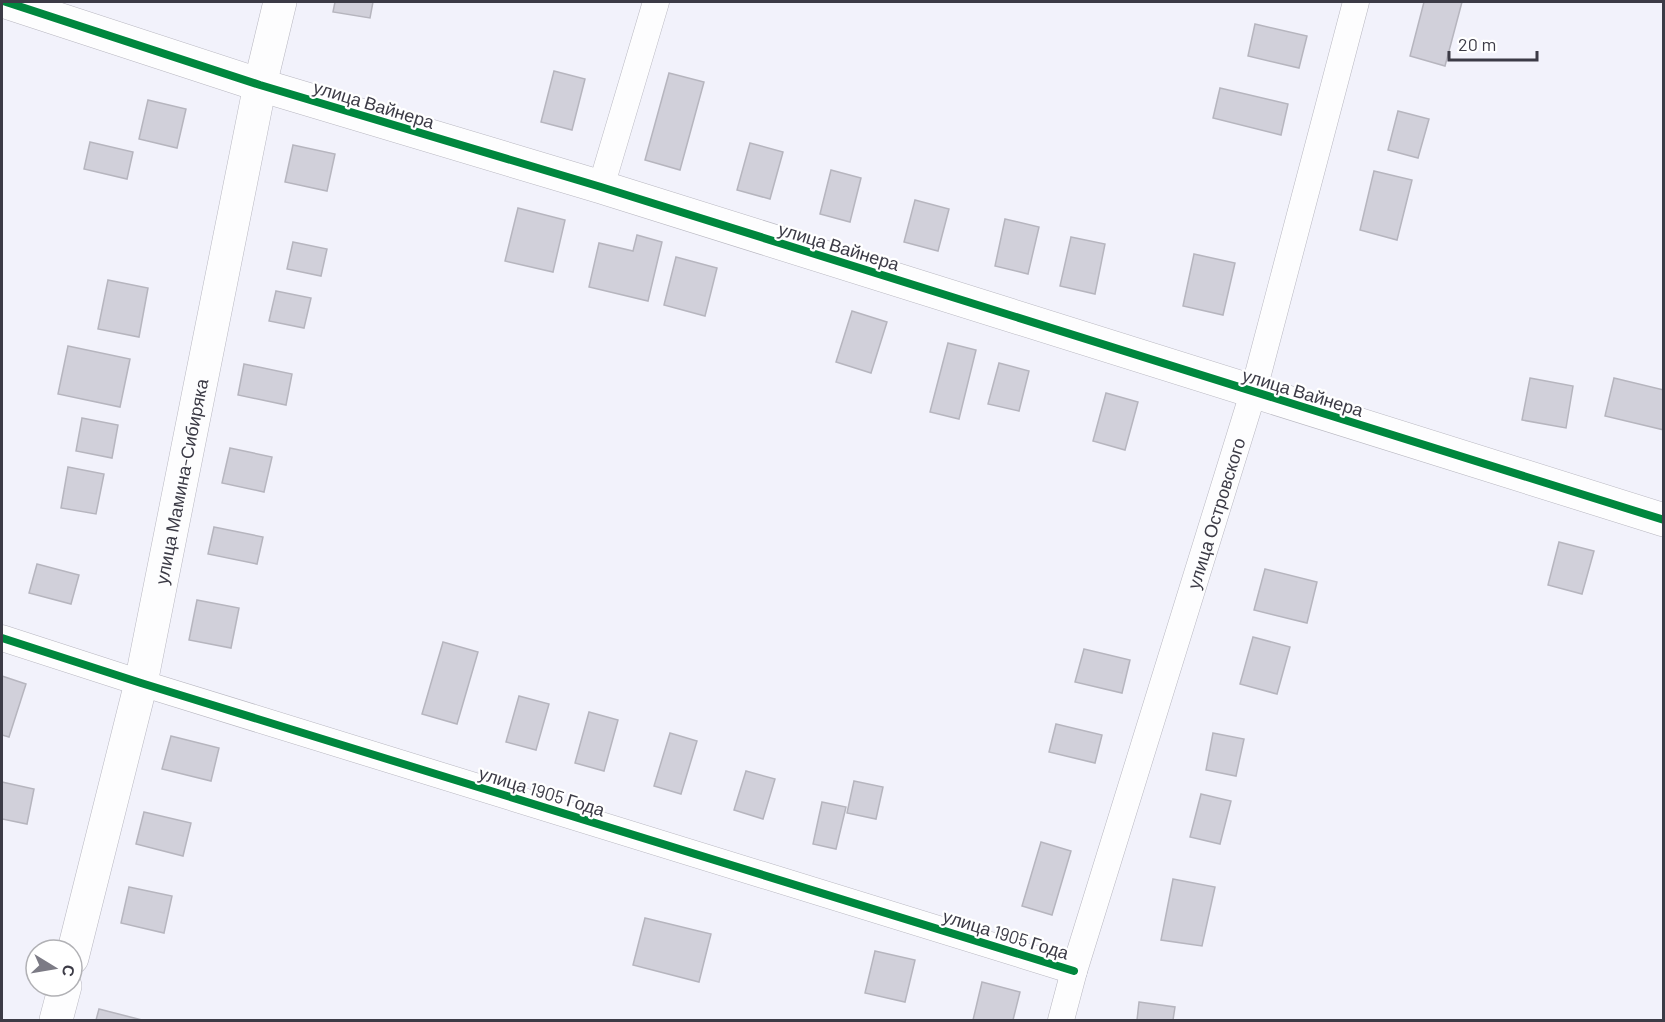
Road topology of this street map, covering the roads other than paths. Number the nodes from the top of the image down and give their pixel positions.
1 (6, 2) edge
2 (279, 2) edge
3 (656, 2) edge
4 (1356, 2) edge
5 (260, 85) junction
6 (601, 187) junction
7 (1253, 393) junction
8 (1664, 520) edge
9 (2, 638) edge
10 (141, 683) junction
11 (77, 938) edge
12 (1074, 970) junction
13 (62, 998) edge
14 (56, 1020) edge
15 (1061, 1020) edge

1 - 5 street, улица Вайнера
2 - 5 street, улица Мамина-Сибиряка
3 - 6 street
4 - 7 street, улица Островского
5 - 6 street, улица Вайнера
5 - 10 street, улица Мамина-Сибиряка
6 - 7 street, улица Вайнера
7 - 8 street, улица Вайнера
7 - 12 street, улица Островского
9 - 10 street, улица 1905 Года
10 - 11 street, улица Мамина-Сибиряка
10 - 12 street, улица 1905 Года
12 - 15 street, улица Островского
13 - 14 street

